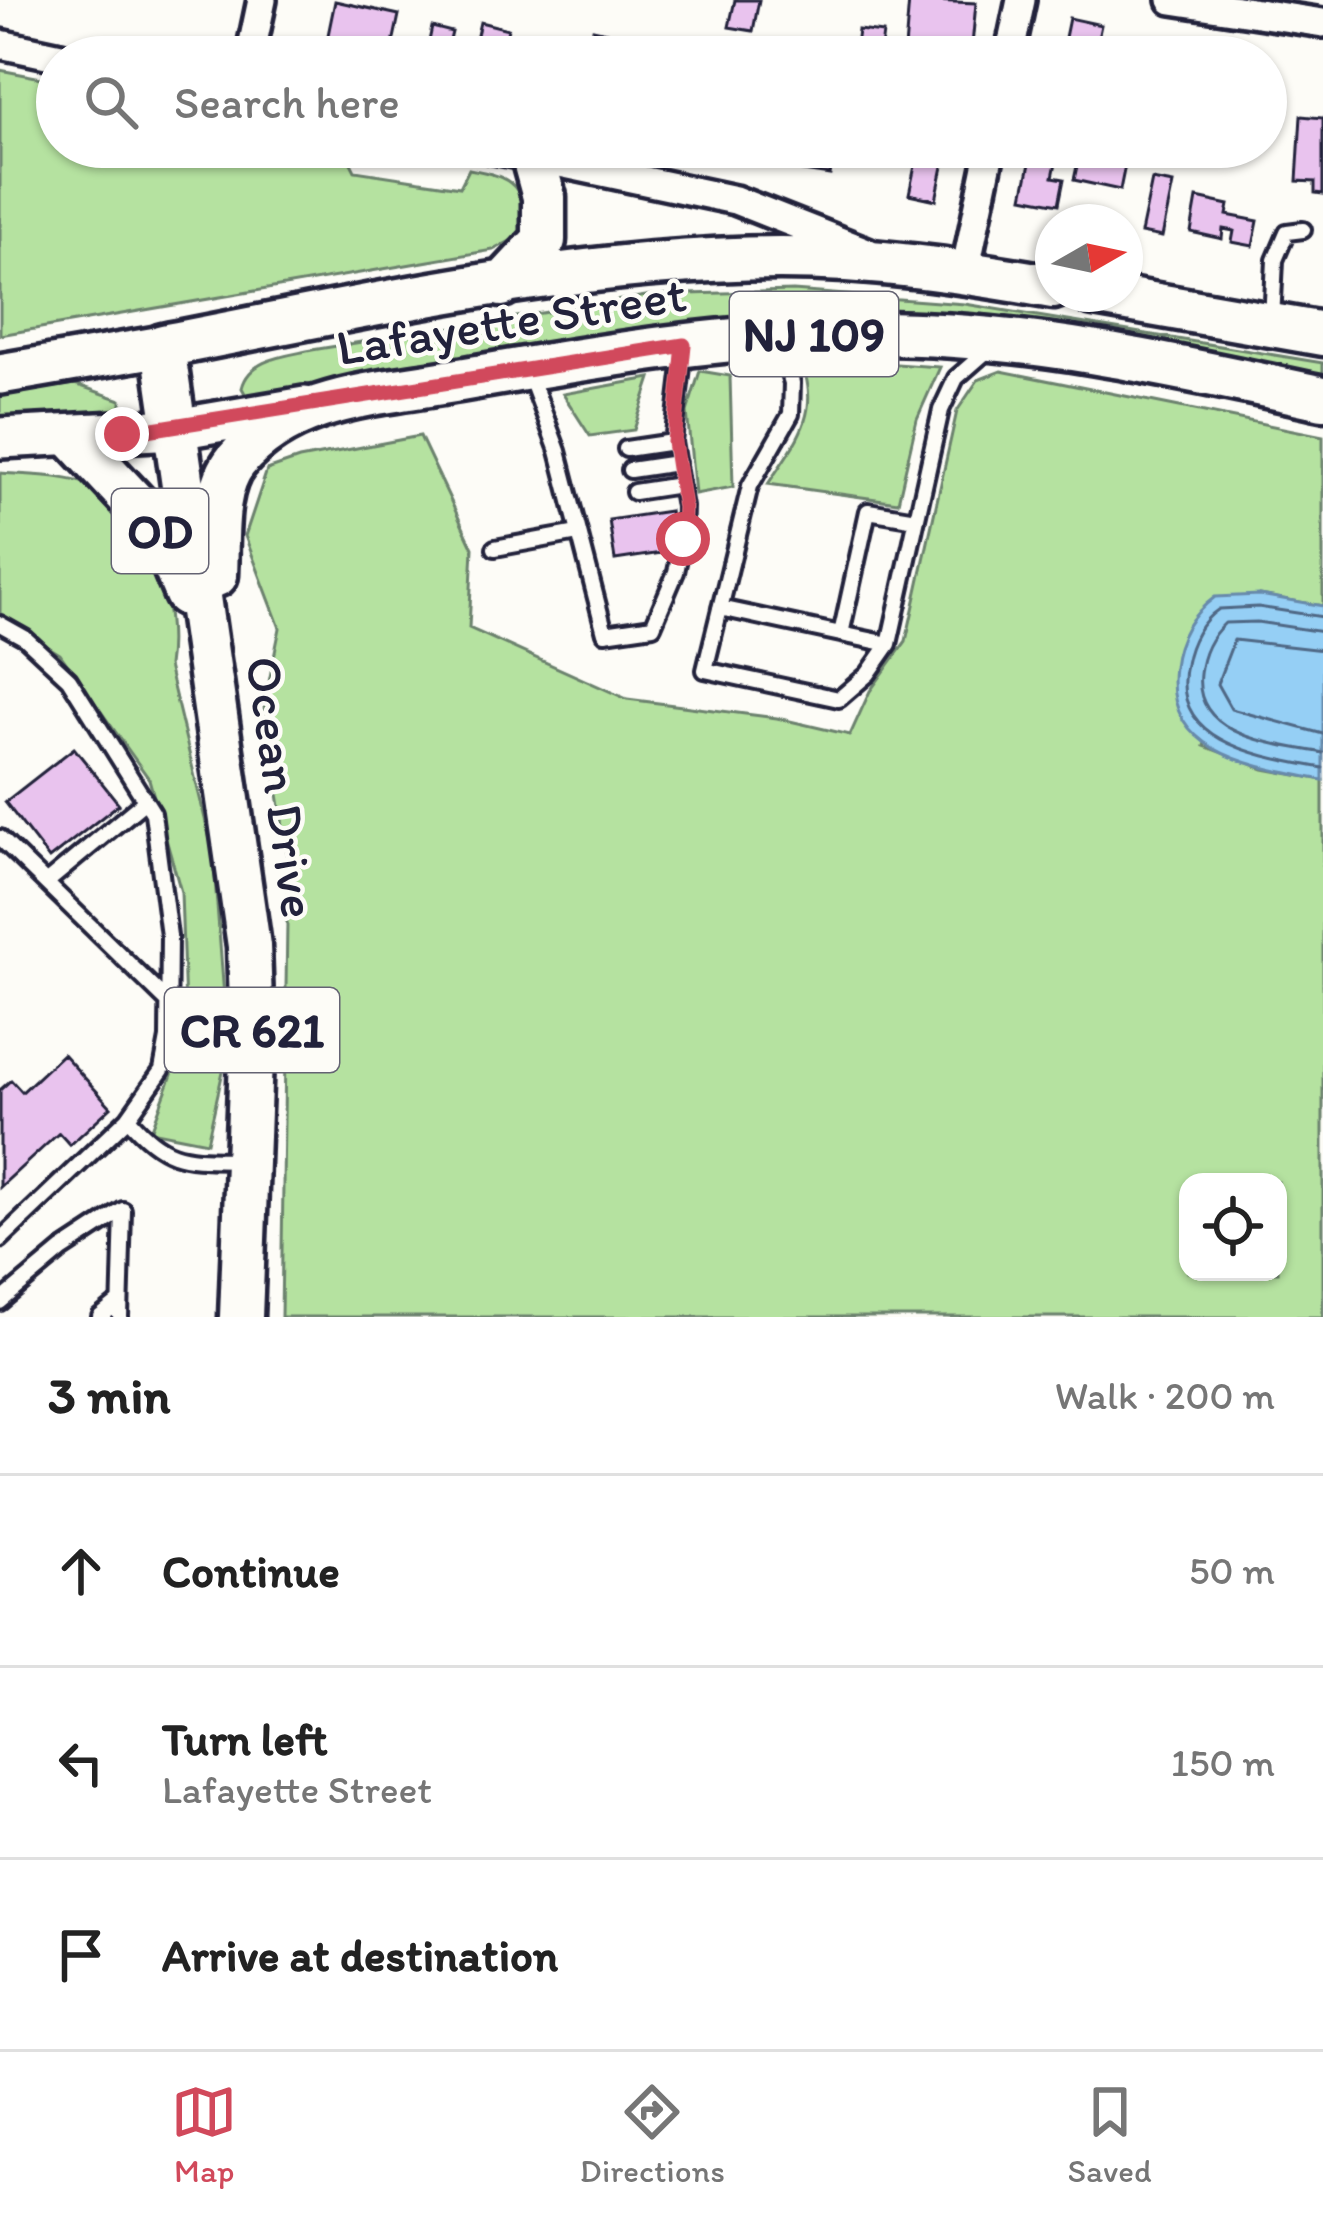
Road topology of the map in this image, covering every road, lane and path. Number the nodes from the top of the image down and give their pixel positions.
1 (262, 0) edge
2 (1021, 0) edge
3 (1172, 0) edge
4 (1323, 22) edge
5 (254, 36) edge
6 (1014, 36) edge
7 (0, 44) edge
8 (36, 52) edge
9 (536, 168) edge
10 (581, 168) edge
11 (987, 168) edge
12 (1303, 230) dead end
13 (894, 263) junction
14 (965, 272) junction
15 (1035, 284) edge
16 (502, 285) junction
17 (1143, 303) edge
18 (1272, 325) junction
19 (1323, 334) edge
20 (778, 336) junction
21 (1005, 341) junction
22 (684, 345) junction
23 (163, 346) junction
24 (527, 369) junction
25 (0, 374) edge
26 (1323, 398) edge
27 (305, 407) junction
28 (176, 429) junction
29 (73, 436) junction
30 (0, 438) edge
31 (674, 442) junction
32 (626, 449) dead end
33 (677, 463) junction
34 (631, 470) dead end
35 (680, 484) junction
36 (634, 492) dead end
37 (916, 519) junction
38 (578, 533) junction
39 (496, 548) dead end
40 (720, 608) junction
41 (0, 624) edge
42 (841, 634) junction
43 (889, 644) junction
44 (210, 650) junction
45 (146, 801) junction
46 (0, 838) edge
47 (47, 882) junction
48 (168, 1002) junction
49 (128, 1118) junction
50 (247, 1160) junction
51 (0, 1240) edge
52 (0, 1302) edge
53 (120, 1309) edge
54 (100, 1317) edge
55 (241, 1317) edge

1 - 5 street
2 - 6 street
3 - 4 street
7 - 8 street
9 - 16 main road
10 - 13 street
11 - 14 street
12 - 18 lane
13 - 14 main road, Lafayette Street / NJ 109
13 - 16 main road, Lafayette Street / NJ 109
14 - 15 main road, Lafayette Street / NJ 109
16 - 23 main road, Lafayette Street / NJ 109
17 - 18 main road
18 - 19 main road
20 - 21 main road, Lafayette Street / NJ 109
20 - 22 main road, Lafayette Street / NJ 109
20 - 40 lane
21 - 26 main road, Lafayette Street / NJ 109
21 - 37 lane
22 - 24 main road, Lafayette Street / NJ 109
22 - 31 lane
23 - 25 main road, Lafayette Street / NJ 109
23 - 28 main road, Ocean Drive / CR 621
24 - 27 main road, Lafayette Street / NJ 109
24 - 38 lane
27 - 28 main road, Lafayette Street / NJ 109
27 - 44 main road
28 - 29 main road, Lafayette Street / NJ 109
28 - 44 main road, Ocean Drive / CR 621
29 - 30 main road, Lafayette Street / NJ 109
29 - 44 main road, OD
31 - 32 lane
31 - 33 lane
33 - 34 lane
33 - 35 lane
35 - 36 lane
35 - 38 lane
37 - 42 lane
37 - 43 lane
38 - 39 lane
40 - 42 lane
40 - 43 lane
41 - 45 lane
42 - 43 lane
44 - 50 main road, Ocean Drive / CR 621
45 - 47 lane
45 - 48 lane
46 - 47 lane
47 - 48 lane
48 - 49 lane
49 - 50 lane
49 - 51 lane
50 - 55 main road, Ocean Drive / CR 621
52 - 53 lane
53 - 54 lane

